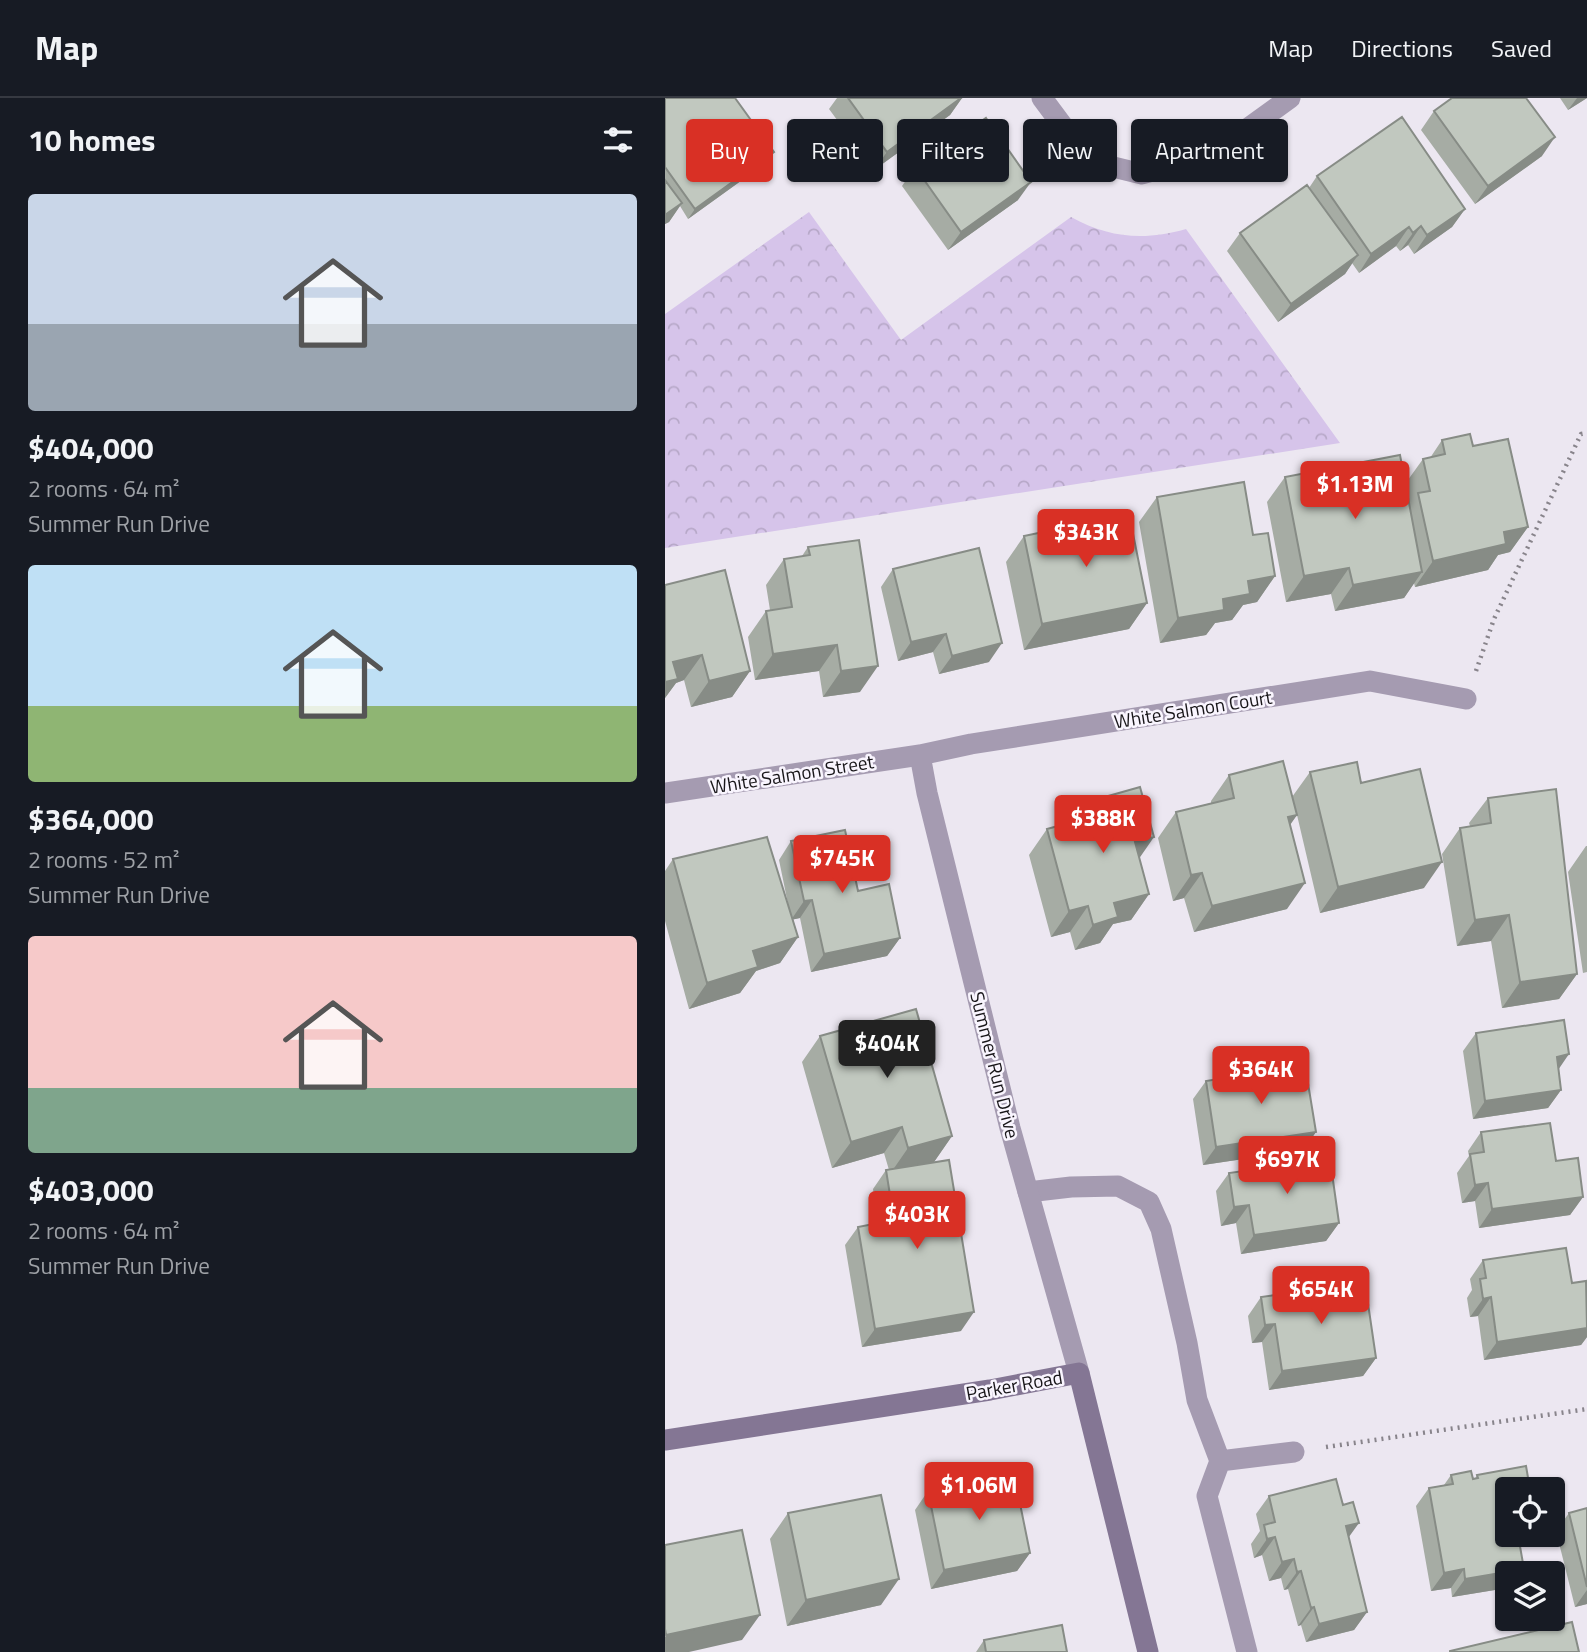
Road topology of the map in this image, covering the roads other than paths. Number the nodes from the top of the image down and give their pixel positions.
1 (1042, 98) edge
2 (1290, 98) edge
3 (1466, 699) dead end
4 (920, 755) junction
5 (665, 793) edge
6 (1028, 1192) junction
7 (1079, 1373) junction
8 (665, 1440) edge
9 (1294, 1452) road end
10 (1220, 1461) junction
11 (1148, 1652) edge
12 (1247, 1652) edge

1 - 2 street
3 - 4 street, White Salmon Court
4 - 5 street, White Salmon Street
4 - 6 street, Summer Run Drive
6 - 7 street, Summer Run Drive
6 - 10 street
7 - 8 street, Parker Road
7 - 11 street, Parker Road
9 - 10 street
10 - 12 street

